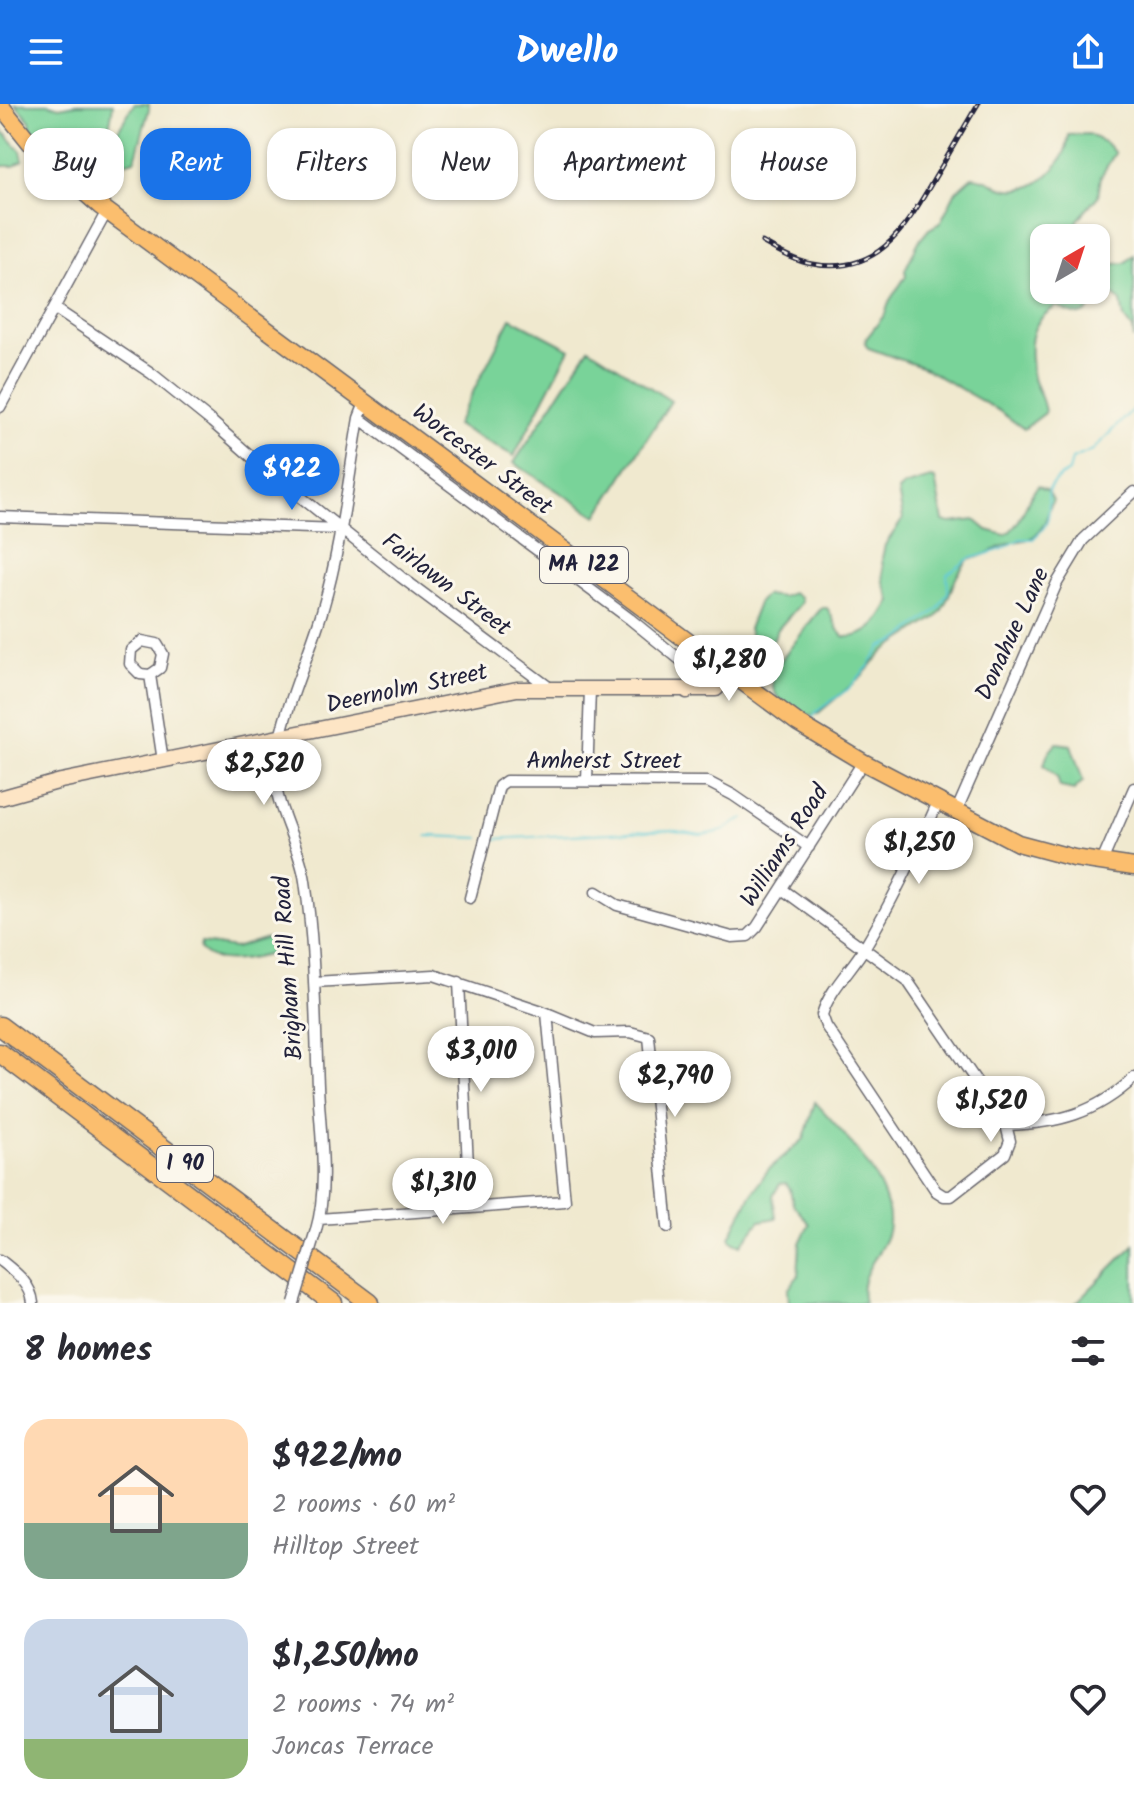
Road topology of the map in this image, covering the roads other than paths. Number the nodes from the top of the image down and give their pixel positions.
1 (0, 105) edge
2 (107, 211) junction
3 (54, 308) junction
4 (0, 407) edge
5 (362, 410) junction
6 (1134, 492) edge
7 (0, 517) edge
8 (340, 529) junction
9 (723, 667) junction
10 (150, 675) dead end
11 (704, 679) junction
12 (550, 688) junction
13 (590, 689) junction
14 (687, 691) junction
15 (281, 737) junction
16 (163, 761) junction
17 (863, 762) junction
18 (587, 781) junction
19 (1134, 788) edge
20 (0, 798) edge
21 (938, 802) junction
22 (956, 812) junction
23 (809, 847) junction
24 (1101, 864) junction
25 (1134, 867) edge
26 (782, 889) junction
27 (596, 892) dead end
28 (470, 898) dead end
29 (863, 951) junction
30 (314, 982) junction
31 (459, 982) junction
32 (547, 1013) junction
33 (0, 1026) edge
34 (0, 1053) edge
35 (1134, 1078) edge
36 (1006, 1125) junction
37 (470, 1207) junction
38 (318, 1225) junction
39 (668, 1227) dead end
40 (0, 1260) edge
41 (33, 1303) edge
42 (294, 1303) edge
43 (333, 1303) edge
44 (370, 1303) edge

1 - 2 main road, Worcester Street / MA 122
2 - 3 street
2 - 5 main road, Worcester Street / MA 122
3 - 4 street
3 - 8 street, Fairlawn Street
5 - 8 street, Brigham Hill Road
5 - 9 main road, Worcester Street / MA 122
5 - 11 street
6 - 22 street, Donahue Lane
7 - 8 street
8 - 12 street, Fairlawn Street
8 - 15 street, Brigham Hill Road
9 - 11 street
9 - 14 street, Deernolm Street
9 - 17 main road, Worcester Street / MA 122
10 - 16 street
11 - 14 street
12 - 13 street, Deernolm Street
12 - 15 street, Deernolm Street
13 - 14 street, Deernolm Street
13 - 18 street
15 - 16 street, Deernolm Street
15 - 30 street, Brigham Hill Road
16 - 20 street, Deernolm Street
17 - 21 main road, Worcester Street / MA 122
17 - 23 street, Williams Road
18 - 23 street, Amherst Street
18 - 28 street, Amherst Street
19 - 24 street
21 - 22 main road, Worcester Street / MA 122
21 - 29 street
22 - 24 main road, Worcester Street / MA 122
23 - 26 street, Williams Road
24 - 25 main road, Worcester Street / MA 122
26 - 27 street, Williams Road
26 - 29 street
29 - 36 street
29 - 36 street
30 - 31 street
30 - 38 street, Brigham Hill Road
31 - 32 street
31 - 37 street
32 - 37 street
32 - 39 street
33 - 44 highway, I 90
34 - 43 highway, I 90
35 - 36 street
37 - 38 street
38 - 42 street, Brigham Hill Road, bridge
40 - 41 street

